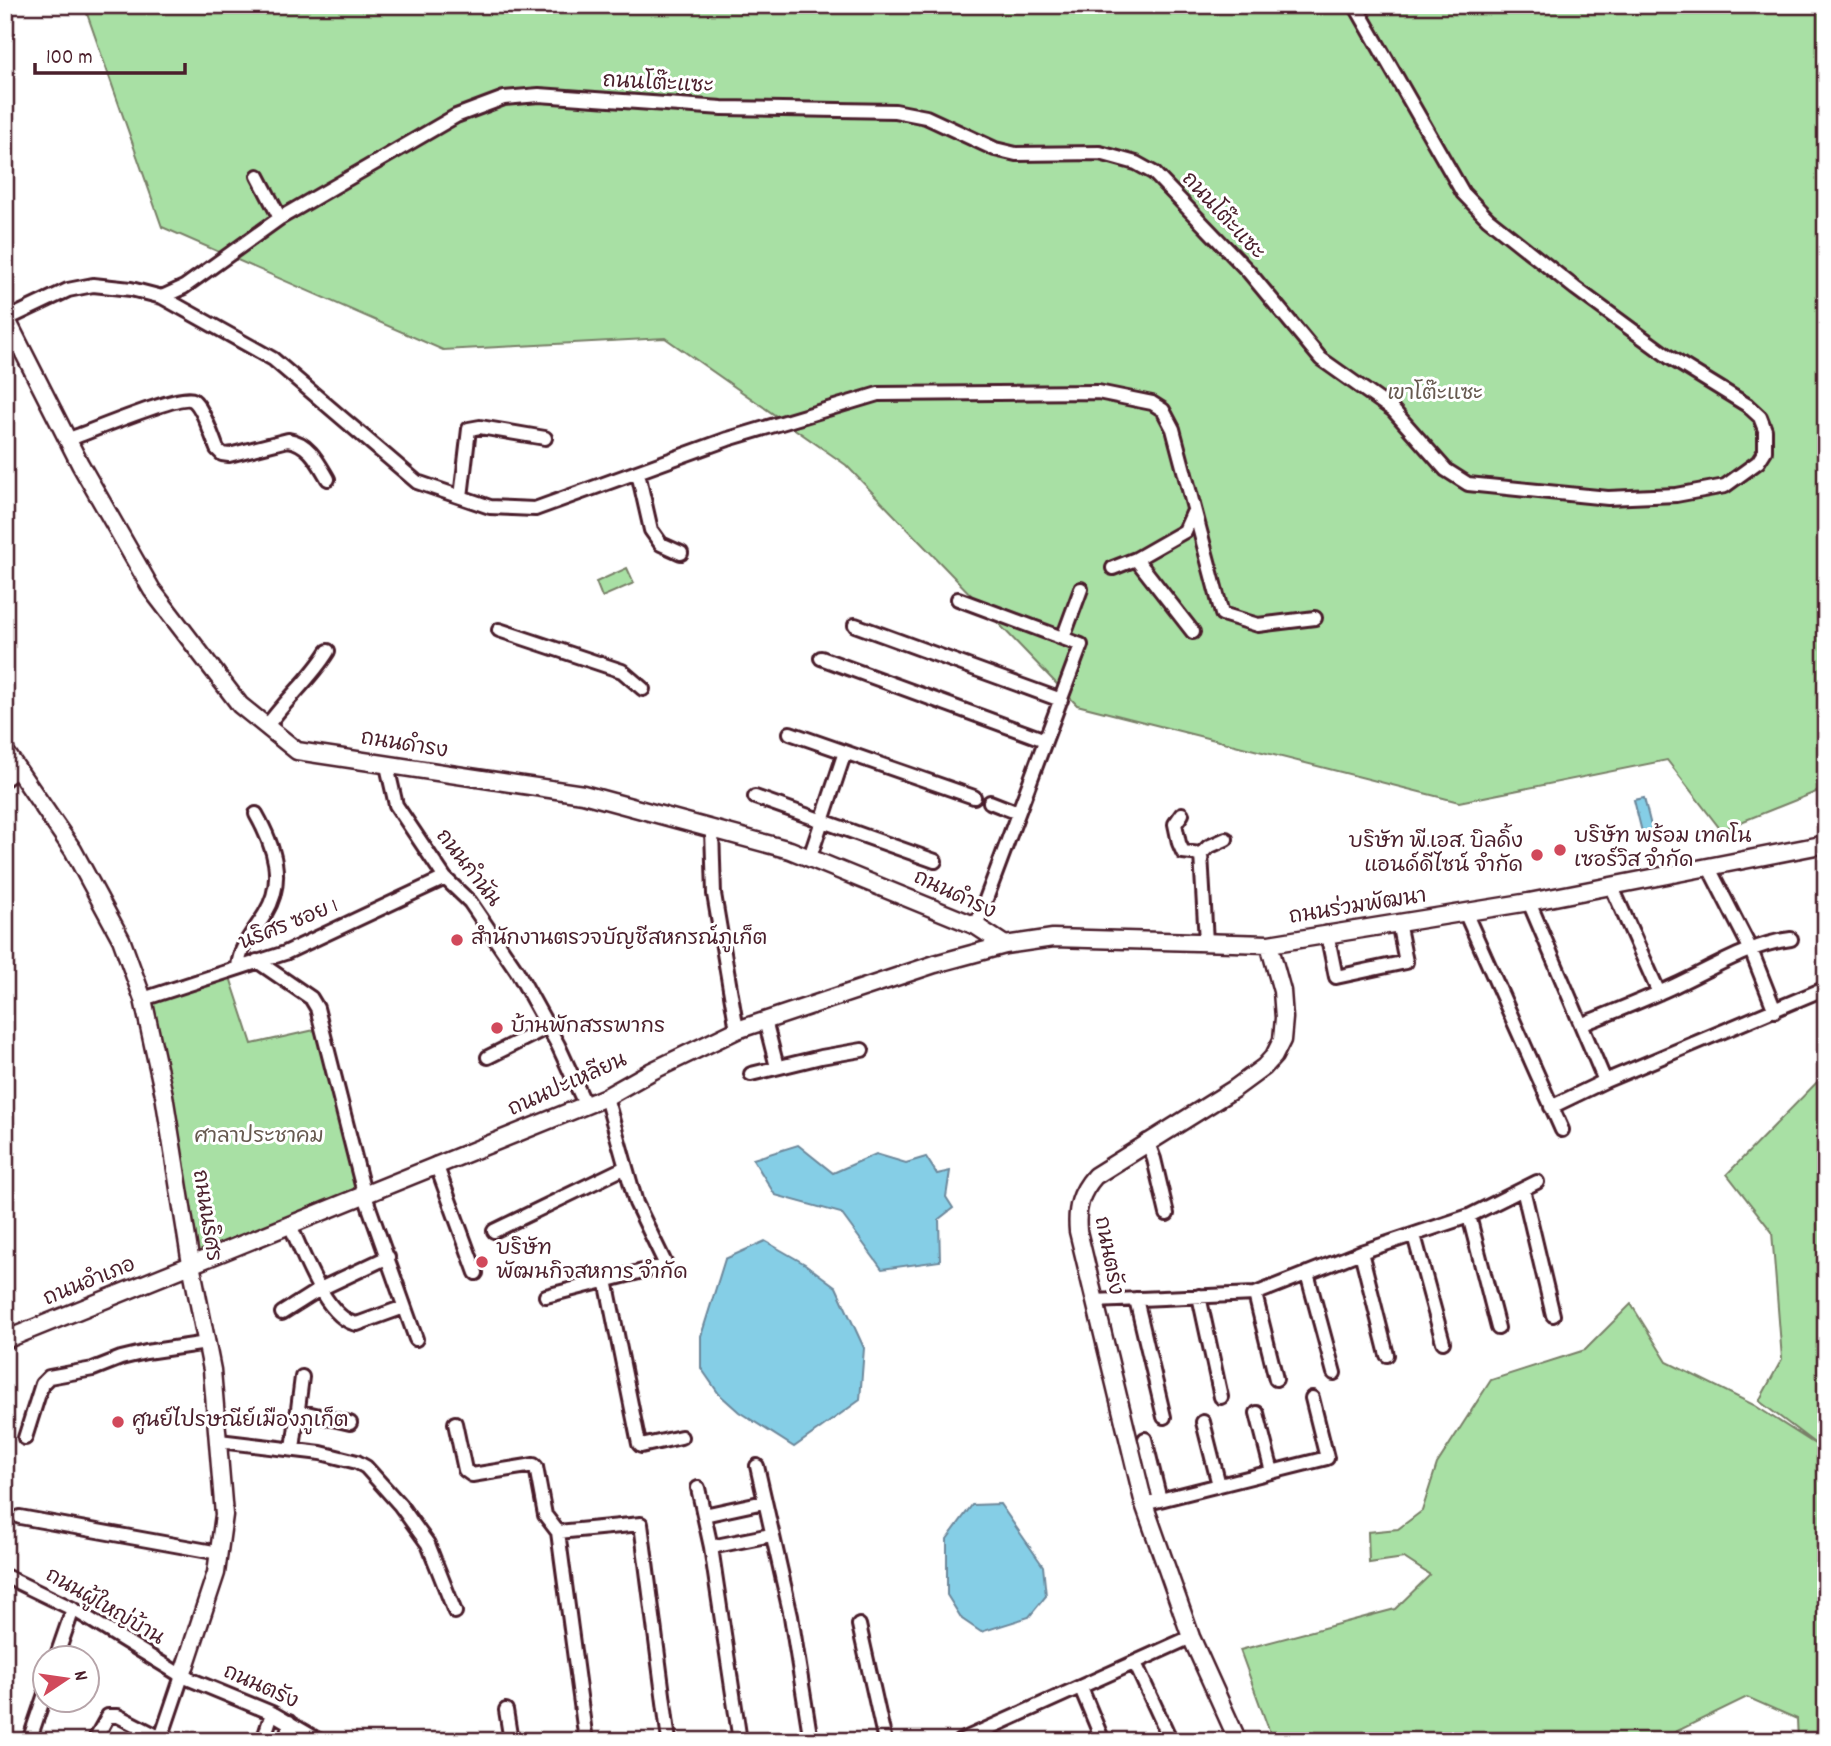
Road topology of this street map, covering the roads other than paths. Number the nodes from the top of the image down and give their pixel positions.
1 (1355, 5) edge
2 (258, 176) dead end
3 (280, 218) junction
4 (162, 297) junction
5 (6, 318) edge
6 (545, 438) dead end
7 (69, 439) junction
8 (638, 472) junction
9 (328, 479) dead end
10 (461, 497) junction
11 (1194, 513) junction
12 (681, 553) dead end
13 (1136, 559) junction
14 (1113, 568) dead end
15 (1082, 589) dead end
16 (958, 599) dead end
17 (1315, 618) dead end
18 (855, 625) dead end
19 (499, 630) dead end
20 (1193, 632) dead end
21 (1063, 638) junction
22 (328, 650) dead end
23 (821, 658) dead end
24 (643, 689) dead end
25 (1061, 700) junction
26 (267, 726) junction
27 (790, 733) dead end
28 (1045, 740) junction
29 (5, 751) edge
30 (845, 752) junction
31 (387, 766) junction
32 (11, 774) edge
33 (755, 797) dead end
34 (974, 797) dead end
35 (990, 802) dead end
36 (1018, 813) junction
37 (256, 814) dead end
38 (1182, 814) dead end
39 (821, 821) junction
40 (712, 829) junction
41 (1226, 839) dead end
42 (1826, 844) edge
43 (1201, 854) junction
44 (810, 857) junction
45 (935, 861) dead end
46 (1708, 866) junction
47 (445, 878) junction
48 (1611, 885) junction
49 (1529, 902) junction
50 (1465, 912) junction
51 (1398, 922) junction
52 (976, 926) junction
53 (1327, 933) junction
54 (1790, 939) dead end
55 (1206, 942) junction
56 (1269, 944) junction
57 (1005, 945) junction
58 (1751, 950) junction
59 (257, 961) junction
60 (238, 968) junction
61 (1826, 988) edge
62 (1659, 993) junction
63 (143, 999) junction
64 (1775, 1011) junction
65 (765, 1020) junction
66 (1583, 1024) junction
67 (548, 1027) junction
68 (737, 1031) junction
69 (862, 1050) dead end
70 (488, 1057) dead end
71 (777, 1067) junction
72 (751, 1074) dead end
73 (1605, 1081) junction
74 (606, 1097) junction
75 (585, 1104) junction
76 (1551, 1107) junction
77 (1562, 1130) dead end
78 (1147, 1141) junction
79 (436, 1164) junction
80 (624, 1168) junction
81 (1537, 1182) dead end
82 (1523, 1189) junction
83 (364, 1193) junction
84 (1167, 1214) dead end
85 (1469, 1216) junction
86 (290, 1225) junction
87 (494, 1231) dead end
88 (1415, 1235) junction
89 (1361, 1252) junction
90 (388, 1257) junction
91 (191, 1264) junction
92 (476, 1273) dead end
93 (1307, 1273) junction
94 (606, 1280) junction
95 (320, 1289) junction
96 (1255, 1294) junction
97 (547, 1296) dead end
98 (1199, 1296) junction
99 (1136, 1299) junction
100 (1094, 1301) junction
101 (404, 1307) junction
102 (282, 1313) dead end
103 (1553, 1315) dead end
104 (1498, 1328) dead end
105 (416, 1339) dead end
106 (5, 1340) edge
107 (1443, 1342) dead end
108 (207, 1343) junction
109 (1388, 1354) dead end
110 (1334, 1374) dead end
111 (302, 1377) dead end
112 (1276, 1380) dead end
113 (1221, 1397) dead end
114 (1311, 1398) dead end
115 (298, 1411) junction
116 (1257, 1413) dead end
117 (1164, 1417) dead end
118 (1203, 1422) dead end
119 (350, 1423) dead end
120 (455, 1423) dead end
121 (681, 1437) dead end
122 (25, 1438) dead end
123 (1145, 1439) dead end
124 (219, 1441) junction
125 (293, 1449) junction
126 (757, 1466) dead end
127 (1272, 1472) junction
128 (1219, 1485) junction
129 (698, 1488) dead end
130 (764, 1502) junction
131 (1152, 1502) junction
132 (704, 1515) junction
133 (20, 1517) dead end
134 (558, 1532) junction
135 (771, 1535) junction
136 (711, 1547) junction
137 (219, 1553) junction
138 (5, 1576) edge
139 (73, 1609) junction
140 (455, 1612) dead end
141 (859, 1625) dead end
142 (1191, 1637) junction
143 (61, 1644) edge
144 (1135, 1663) junction
145 (182, 1676) junction
146 (1081, 1688) junction
147 (506, 1710) dead end
148 (272, 1713) junction
149 (38, 1714) edge
150 (289, 1722) junction
151 (1098, 1739) edge
152 (160, 1740) edge
153 (29, 1741) edge
154 (94, 1741) edge
155 (263, 1741) edge
156 (286, 1741) edge
157 (320, 1741) edge
158 (511, 1741) edge
159 (586, 1741) edge
160 (669, 1741) edge
161 (740, 1741) edge
162 (811, 1741) edge
163 (886, 1741) edge
164 (960, 1741) edge
165 (1171, 1741) edge
166 (1238, 1741) edge

1 - 3 street, ถนนโต๊ะแซะ
2 - 3 street
3 - 4 street, ถนนโต๊ะแซะ
4 - 5 street
4 - 10 street
5 - 7 street, ถนนดำรง
6 - 10 street
7 - 9 street
7 - 26 street, ถนนดำรง
8 - 10 street
8 - 11 street
8 - 12 street
11 - 13 street
11 - 17 street
13 - 14 street
13 - 20 street
15 - 21 street
16 - 21 street
18 - 25 street
19 - 24 street
21 - 25 street
22 - 26 street
23 - 28 street
25 - 28 street
26 - 31 street, ถนนดำรง
27 - 30 street
28 - 36 street
29 - 32 street, ถนนนริศร
30 - 34 street
30 - 39 street
31 - 40 street, ถนนดำรง
31 - 47 street, ถนนกำนัน
32 - 63 street, ถนนนริศร
33 - 39 street
35 - 36 street
36 - 52 street
37 - 60 street
38 - 43 street
39 - 44 street
39 - 45 street
40 - 44 street, ถนนดำรง
40 - 68 street
41 - 43 street
42 - 46 street, ถนนร่วมพัฒนา
43 - 55 street
44 - 52 street, ถนนดำรง
46 - 48 street, ถนนร่วมพัฒนา
46 - 58 street
47 - 59 street, นริศร ซอย 1
47 - 67 street, ถนนกำนัน
48 - 49 street, ถนนร่วมพัฒนา
48 - 62 street
49 - 50 street, ถนนร่วมพัฒนา
49 - 66 street
50 - 51 street, ถนนร่วมพัฒนา
50 - 76 street
51 - 53 street, ถนนร่วมพัฒนา
51 - 53 street
52 - 57 street, ถนนดำรง
53 - 56 street, ถนนร่วมพัฒนา
54 - 58 street
55 - 56 street
55 - 57 street
56 - 78 street, ถนนตรัง
57 - 65 street, ถนนปะเหลียน
58 - 62 street
58 - 64 street
59 - 60 street, นริศร ซอย 1
59 - 83 street
60 - 63 street, นริศร ซอย 1
61 - 64 street
62 - 66 street
63 - 91 street, ถนนนริศร
64 - 73 street
65 - 68 street, ถนนปะเหลียน
65 - 71 street
66 - 73 street
67 - 70 street
67 - 75 street, ถนนกำนัน
68 - 74 street, ถนนปะเหลียน
69 - 71 street
71 - 72 street
73 - 76 street
74 - 75 street, ถนนปะเหลียน
74 - 80 street
75 - 79 street, ถนนปะเหลียน
76 - 77 street
78 - 84 street
78 - 100 street, ถนนตรัง
79 - 83 street, ถนนปะเหลียน
79 - 92 street
80 - 87 street
80 - 94 street
81 - 82 street
82 - 85 street
82 - 103 street
83 - 86 street, ถนนปะเหลียน
83 - 90 street
85 - 88 street
85 - 104 street
86 - 91 street, ถนนปะเหลียน
86 - 95 street
88 - 89 street
88 - 107 street
89 - 93 street
89 - 109 street
90 - 95 street
90 - 101 street
91 - 106 street, ถนนอำเภอ
91 - 108 street, ถนนนริศร
93 - 96 street
93 - 110 street
94 - 97 street
94 - 121 street
95 - 101 street
95 - 102 street
96 - 98 street
96 - 112 street
98 - 99 street
98 - 113 street
99 - 100 street
99 - 117 street
100 - 131 street, ถนนตรัง
101 - 105 street
108 - 122 street
108 - 124 street, ถนนนริศร
111 - 115 street
114 - 127 street
115 - 119 street
115 - 125 street
116 - 127 street
118 - 128 street
120 - 134 street
123 - 131 street
124 - 125 street
124 - 137 street, ถนนนริศร
125 - 140 street
126 - 130 street
127 - 128 street
128 - 131 street
129 - 132 street
130 - 132 street
130 - 135 street
131 - 142 street, ถนนตรัง
132 - 136 street
133 - 137 street
134 - 159 street
134 - 160 street
135 - 136 street
135 - 162 street
136 - 161 street
137 - 145 street, ถนนนริศร
138 - 139 street, ถนนผู้ใหญ่บ้าน
139 - 143 street
139 - 145 street, ถนนผู้ใหญ่บ้าน
141 - 163 street
142 - 144 street
142 - 166 street, ถนนตรัง
144 - 146 street
144 - 165 street
145 - 148 street, ถนนตรัง
145 - 152 street
146 - 151 street
146 - 164 street
147 - 158 street
148 - 150 street, ถนนตรัง
148 - 155 street
149 - 153 street
150 - 156 street
150 - 157 street, ถนนตรัง
152 - 154 street

